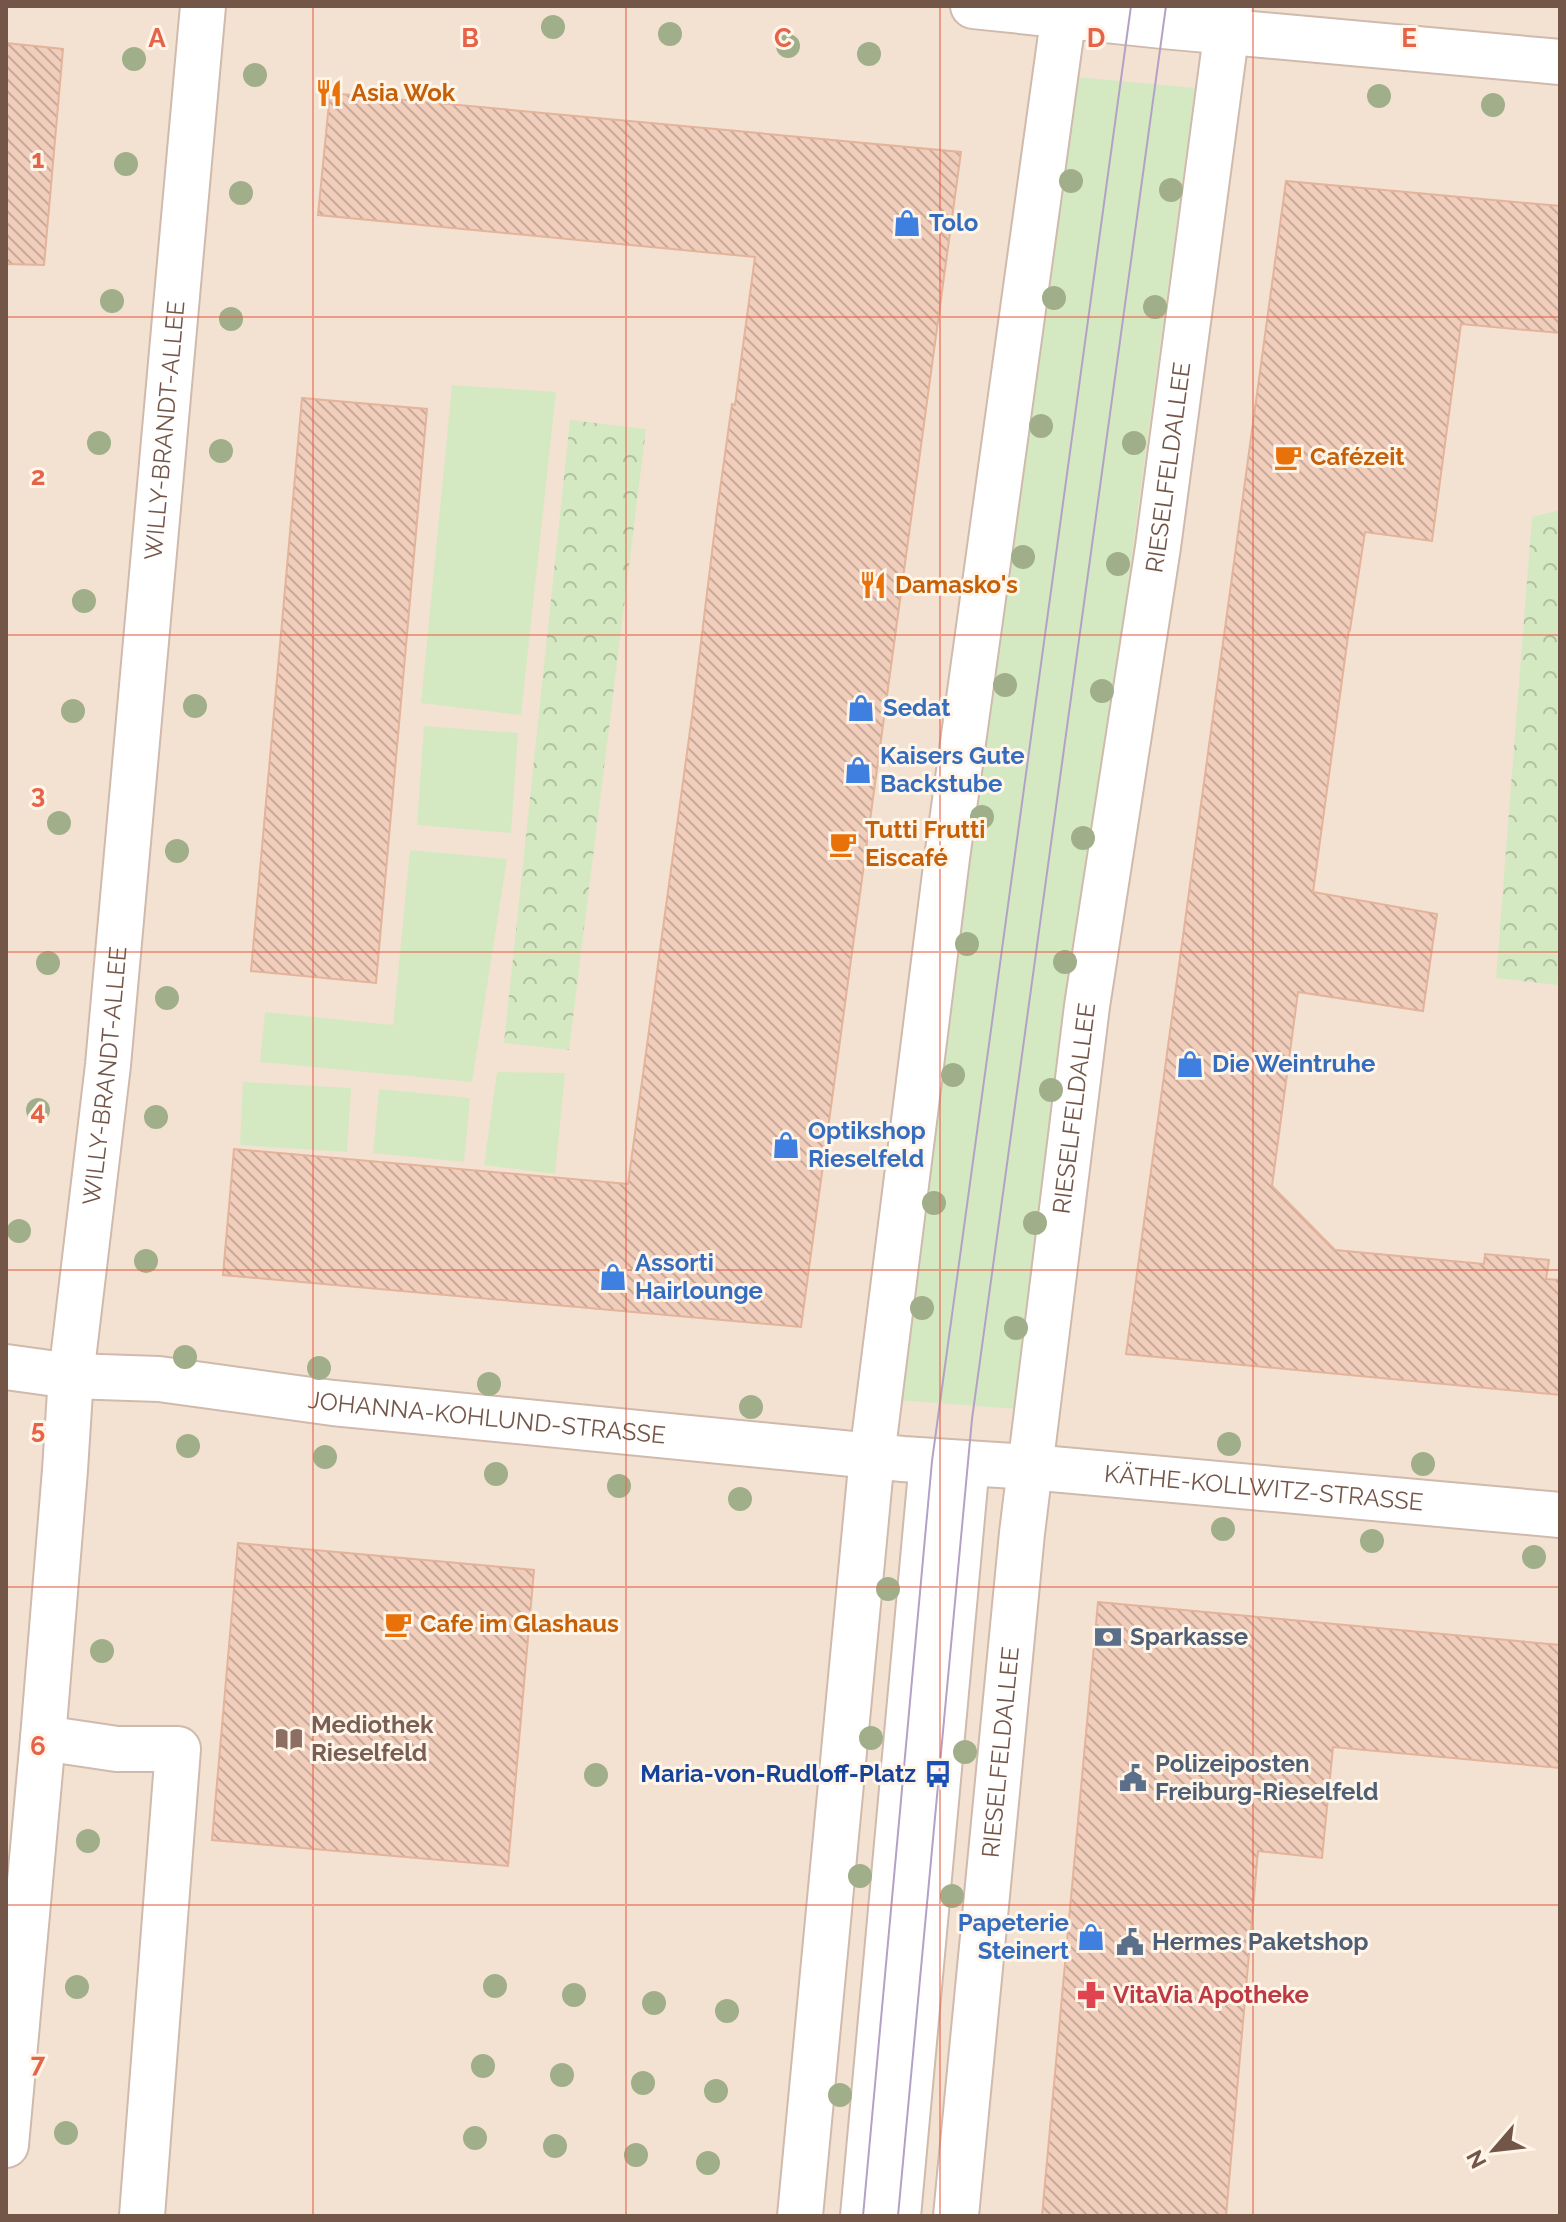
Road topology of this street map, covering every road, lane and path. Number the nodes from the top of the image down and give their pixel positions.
1 (203, 6) edge
2 (973, 6) edge
3 (1064, 11) edge
4 (1228, 19) edge
5 (1560, 62) edge
6 (6, 1367) edge
7 (71, 1376) junction
8 (872, 1456) junction
9 (950, 1462) junction
10 (1030, 1467) junction
11 (1560, 1515) edge
12 (43, 1738) junction
13 (6, 2145) edge
14 (142, 2216) edge
15 (800, 2216) edge
16 (863, 2216) edge
17 (898, 2216) edge
18 (956, 2216) edge

1 - 7 street, WILLY-BRANDT-ALLEE
2 - 3 street
3 - 4 street
3 - 8 street
4 - 5 street
4 - 10 street, RIESELFELDALLEE
6 - 7 street, JOHANNA-KOHLUND-STRASSE
7 - 8 street, JOHANNA-KOHLUND-STRASSE
7 - 12 street, WILLY-BRANDT-ALLEE
8 - 9 street, JOHANNA-KOHLUND-STRASSE
8 - 15 street
9 - 10 street, KÄTHE-KOLLWITZ-STRASSE
9 - 16 street
9 - 17 street
10 - 11 street, KÄTHE-KOLLWITZ-STRASSE
10 - 18 street, RIESELFELDALLEE
12 - 13 street, WILLY-BRANDT-ALLEE
12 - 14 street

